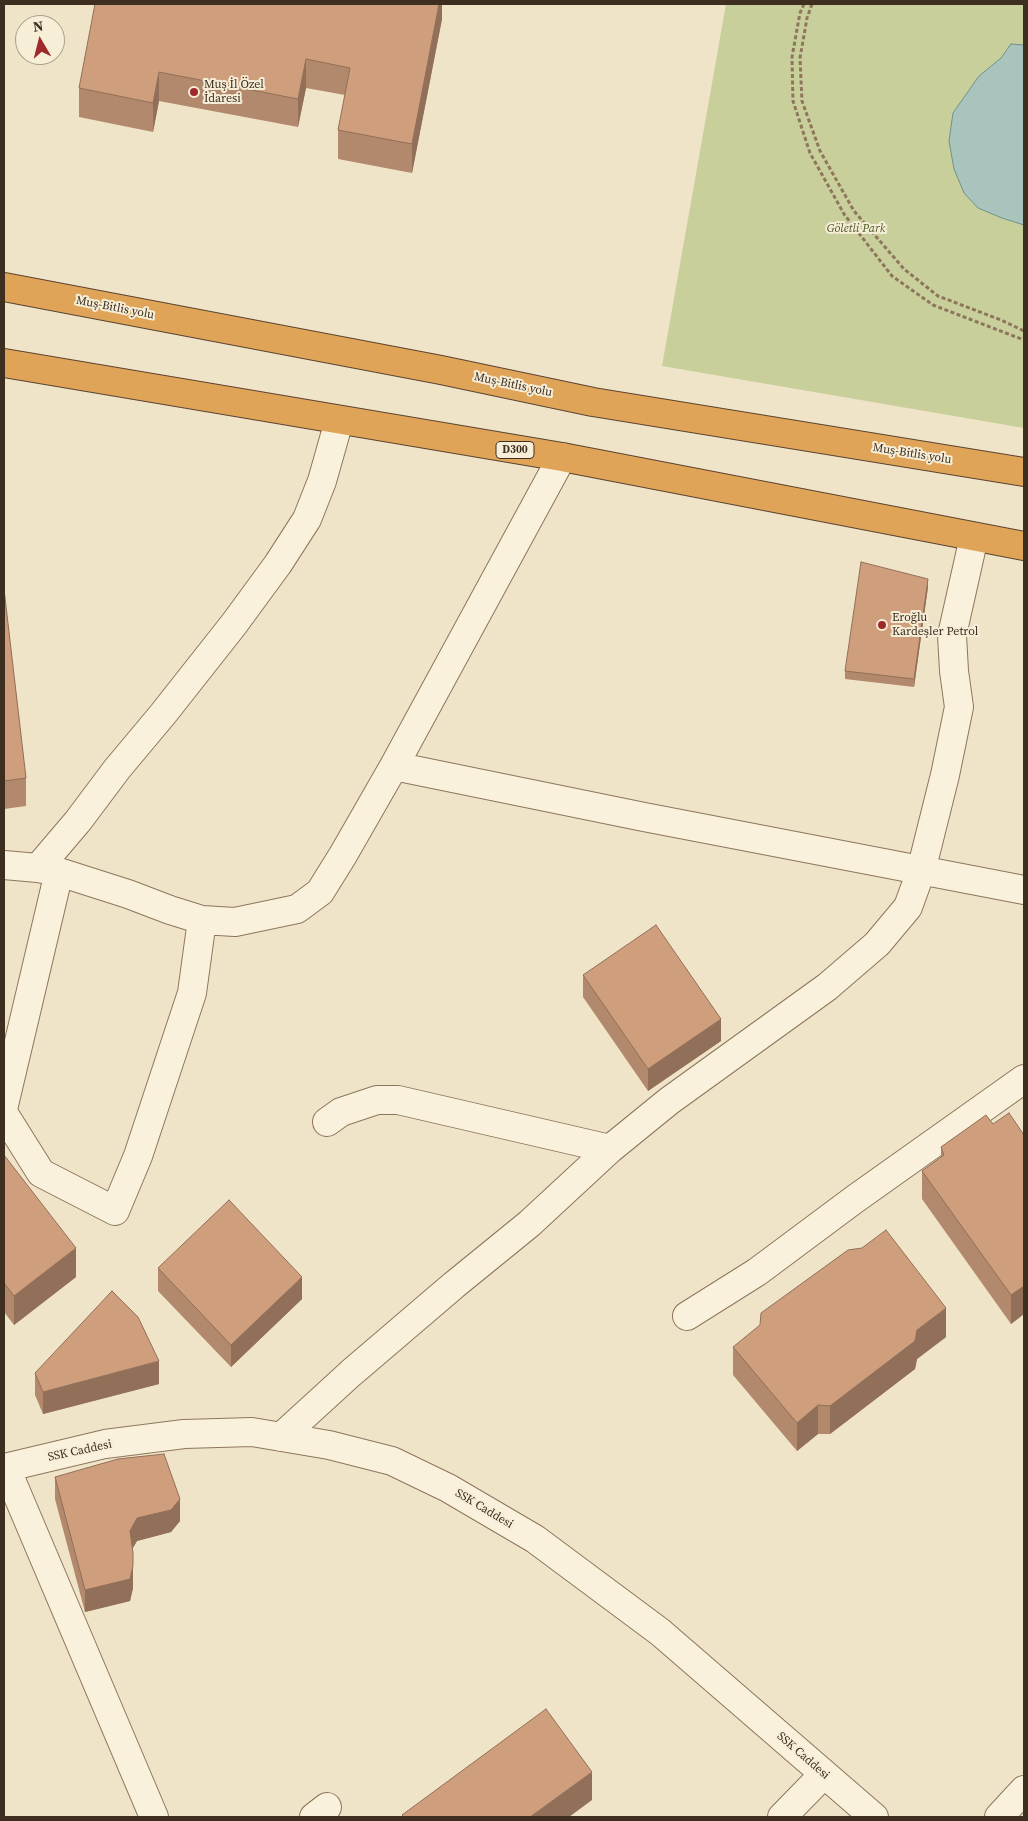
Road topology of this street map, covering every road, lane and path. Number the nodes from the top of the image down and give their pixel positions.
1 (804, 4) edge
2 (812, 4) edge
3 (4, 287) edge
4 (1024, 331) edge
5 (1024, 340) edge
6 (4, 363) edge
7 (339, 421) junction
8 (562, 457) junction
9 (1024, 472) edge
10 (974, 537) junction
11 (1024, 546) edge
12 (394, 766) junction
13 (4, 865) edge
14 (48, 870) junction
15 (921, 871) junction
16 (1024, 890) edge
17 (202, 920) junction
18 (1024, 1079) edge
19 (4, 1105) edge
20 (4, 1114) edge
21 (327, 1122) dead end
22 (610, 1149) junction
23 (687, 1316) dead end
24 (281, 1437) junction
25 (5, 1468) edge
26 (824, 1774) junction
27 (1024, 1790) edge
28 (154, 1817) edge
29 (782, 1817) edge
30 (874, 1817) edge
31 (998, 1817) edge

1 - 5 path
2 - 4 path
3 - 9 highway, Muş-Bitlis yolu
6 - 7 highway, D300
7 - 8 highway, D300
7 - 14 street
8 - 10 highway, D300
8 - 12 street
10 - 11 highway, D300
10 - 15 street
12 - 15 street
12 - 17 street
13 - 14 street
14 - 17 street
14 - 19 street
15 - 16 street
15 - 22 street
17 - 20 street
18 - 23 street
21 - 22 street
22 - 24 street
24 - 25 street, SSK Caddesi
24 - 26 street, SSK Caddesi
25 - 28 street
26 - 29 street
26 - 30 street, SSK Caddesi
27 - 31 street

